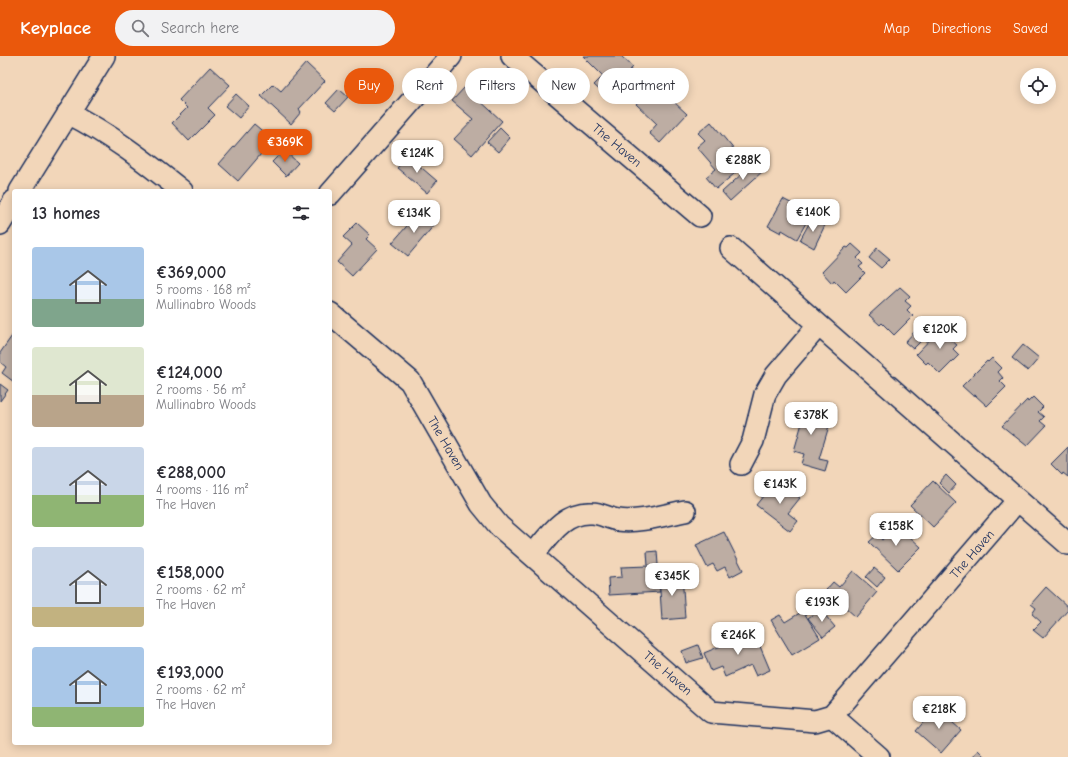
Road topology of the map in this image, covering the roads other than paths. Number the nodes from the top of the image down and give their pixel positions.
1 (104, 56) edge
2 (451, 56) edge
3 (512, 56) edge
4 (68, 113) junction
5 (21, 189) edge
6 (179, 189) edge
7 (332, 192) edge
8 (12, 204) edge
9 (700, 216) dead end
10 (0, 224) edge
11 (731, 248) dead end
12 (332, 315) edge
13 (818, 326) junction
14 (741, 464) dead end
15 (1017, 501) junction
16 (685, 511) dead end
17 (1068, 544) edge
18 (532, 555) junction
19 (832, 716) junction
20 (878, 757) edge

1 - 4 street
2 - 7 street
3 - 9 street, The Haven
4 - 5 street
4 - 6 street
8 - 10 street
11 - 13 street
12 - 18 street, The Haven
13 - 14 street
13 - 15 street
15 - 17 street
15 - 19 street, The Haven
16 - 18 street
18 - 19 street, The Haven
19 - 20 street

